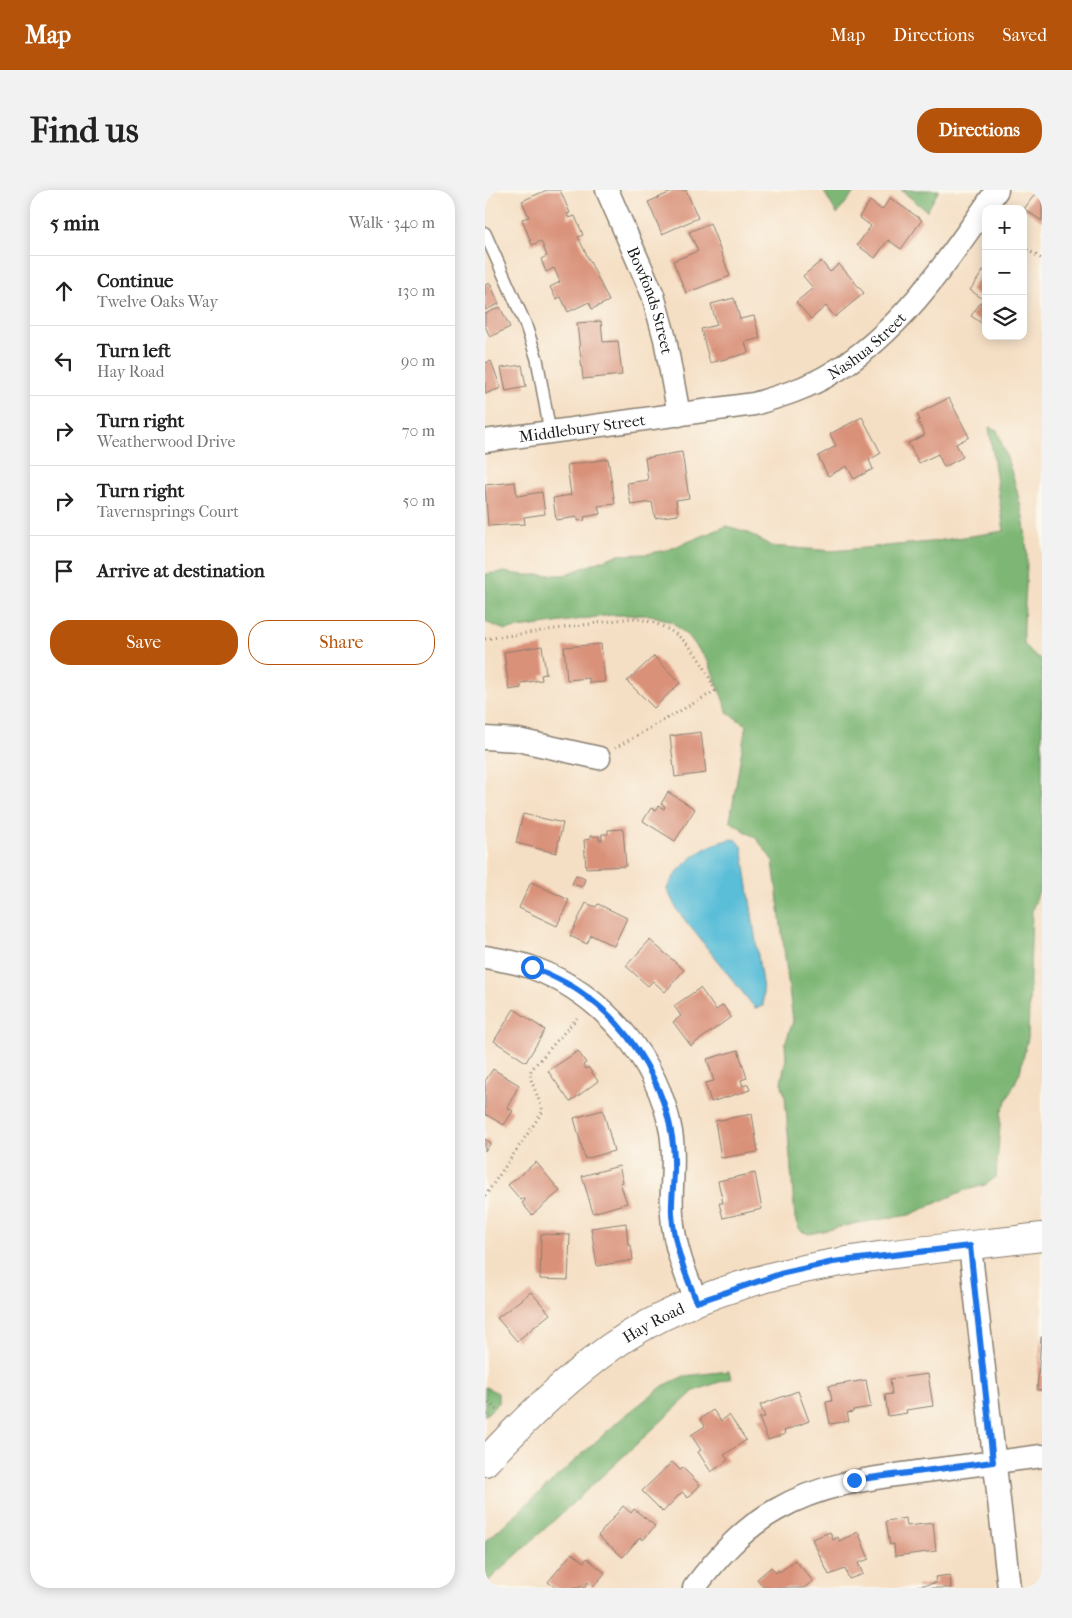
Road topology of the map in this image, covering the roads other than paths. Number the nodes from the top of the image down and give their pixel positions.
1 (607, 190) edge
2 (997, 190) edge
3 (485, 233) edge
4 (679, 415) junction
5 (549, 432) junction
6 (485, 441) edge
7 (485, 738) edge
8 (599, 758) road end
9 (485, 957) edge
10 (1042, 1237) edge
11 (970, 1246) junction
12 (697, 1302) junction
13 (1042, 1456) edge
14 (485, 1462) edge
15 (993, 1462) junction
16 (694, 1588) edge
17 (1009, 1588) edge

1 - 4 street, Bowfonds Street
2 - 4 street, Nashua Street
3 - 5 lane
4 - 5 street, Middlebury Street
5 - 6 street, Middlebury Street
7 - 8 street
9 - 12 street
10 - 11 street, Hay Road
11 - 12 street, Hay Road
11 - 15 street
12 - 14 street, Hay Road
13 - 15 street
15 - 16 street
15 - 17 street

